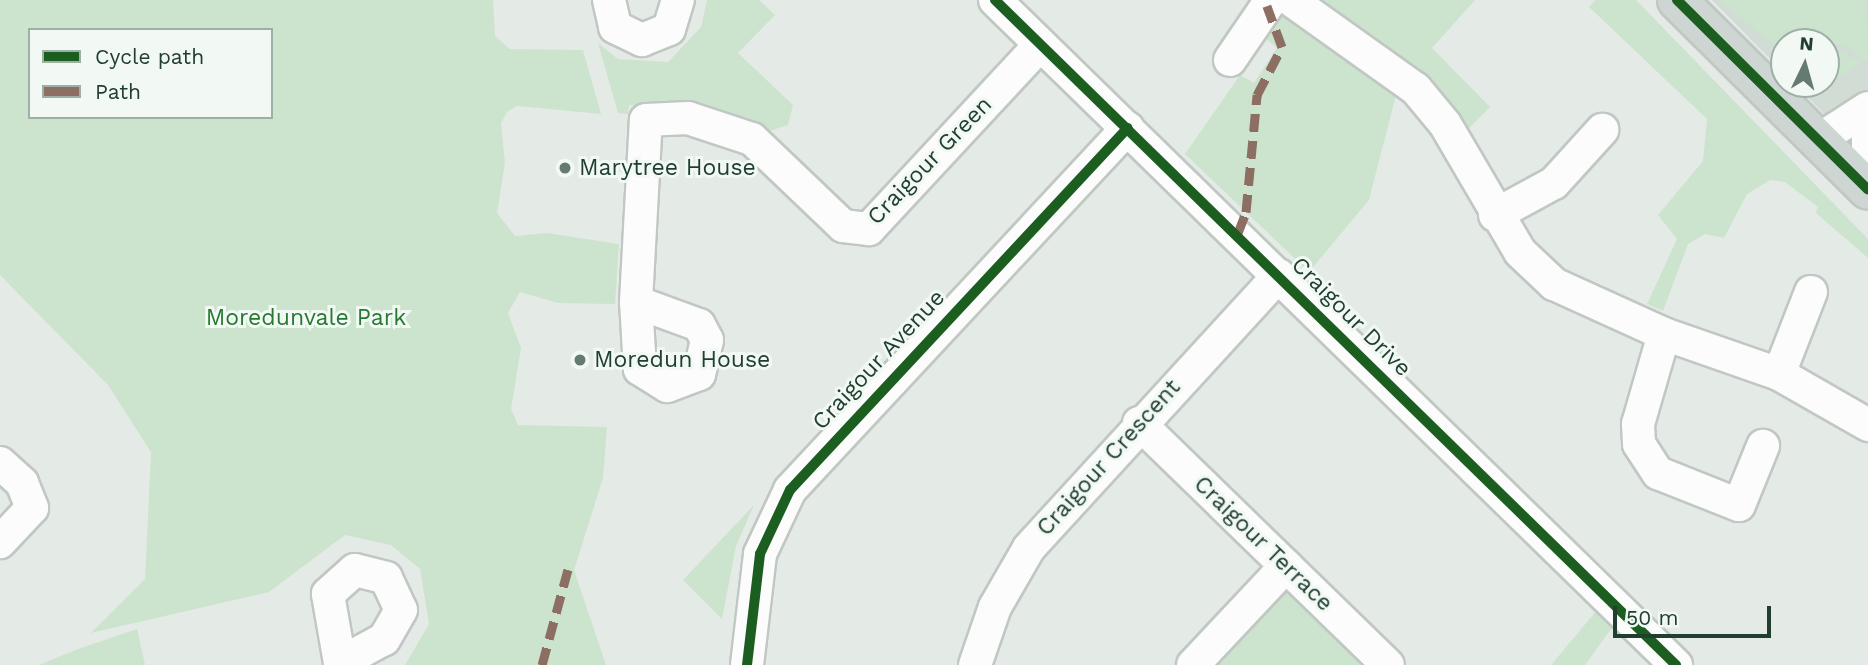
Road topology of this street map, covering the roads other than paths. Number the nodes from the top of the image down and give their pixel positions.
1 (609, 0) edge
2 (678, 0) edge
3 (995, 0) edge
4 (1271, 0) edge
5 (1291, 0) edge
6 (1677, 0) edge
7 (1040, 45) junction
8 (1230, 60) dead end
9 (1868, 108) edge
10 (1127, 128) junction
11 (1602, 130) dead end
12 (1868, 131) edge
13 (1820, 139) junction
14 (1868, 167) edge
15 (1868, 190) edge
16 (1495, 215) junction
17 (1279, 275) junction
18 (1811, 292) dead end
19 (636, 302) dead end
20 (1664, 334) junction
21 (1779, 374) junction
22 (1139, 424) junction
23 (1868, 425) edge
24 (1763, 446) dead end
25 (0, 463) edge
26 (0, 542) edge
27 (1286, 566) junction
28 (747, 665) edge
29 (975, 665) edge
30 (1193, 665) edge
31 (1388, 665) edge
32 (1676, 665) edge

1 - 2 street
3 - 7 street, Craigour Drive
4 - 8 street
5 - 16 street
6 - 13 main road
7 - 10 street, Craigour Drive
7 - 19 street, Craigour Green
9 - 13 street
10 - 17 street, Craigour Drive
10 - 28 street, Craigour Avenue
11 - 16 street
12 - 14 street
13 - 15 main road
16 - 20 street
17 - 22 street, Craigour Crescent
17 - 32 street, Craigour Drive
18 - 21 street
20 - 21 street
20 - 24 street
21 - 23 street
22 - 27 street, Craigour Terrace
22 - 29 street, Craigour Crescent
25 - 26 street
27 - 30 street
27 - 31 street, Craigour Terrace

